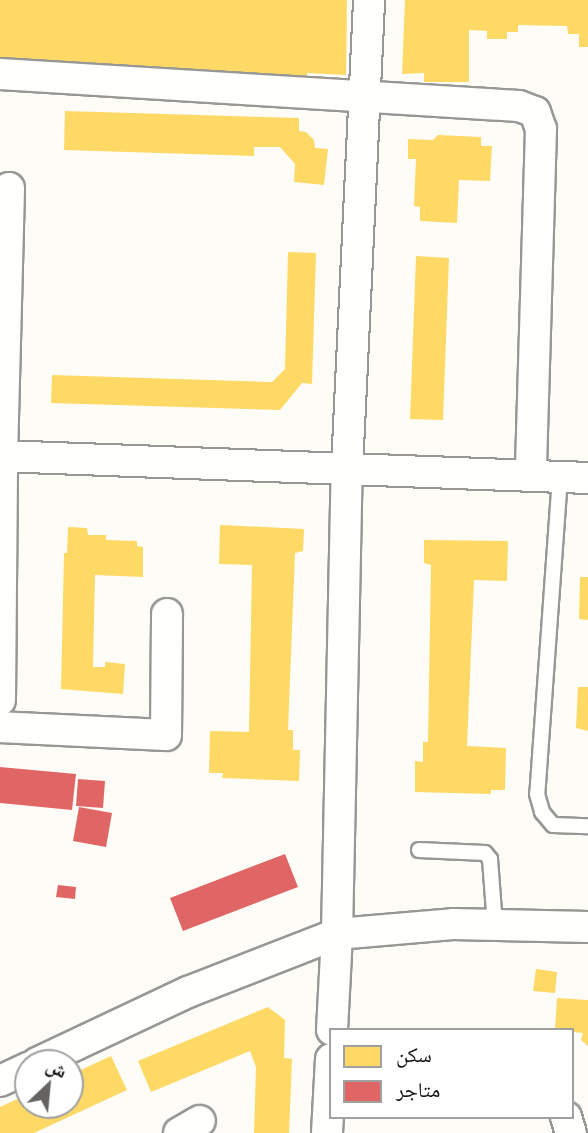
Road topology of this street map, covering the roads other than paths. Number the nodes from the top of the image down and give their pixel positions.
1 (369, 0) edge
2 (0, 74) edge
3 (362, 96) junction
4 (9, 188) dead end
5 (1, 456) edge
6 (347, 469) junction
7 (560, 477) edge
8 (167, 614) dead end
9 (0, 700) edge
10 (0, 727) edge
11 (588, 826) edge
12 (419, 850) dead end
13 (495, 925) junction
14 (588, 927) edge
15 (337, 934) junction
16 (332, 1028) edge
17 (67, 1049) edge
18 (329, 1096) edge
19 (327, 1133) edge

1 - 3 street
2 - 3 street
3 - 6 street
3 - 7 street
4 - 5 street
5 - 6 street
5 - 9 street
6 - 7 street
6 - 15 street
7 - 11 lane
8 - 10 street
12 - 13 lane
13 - 14 street
13 - 15 street
15 - 16 street
15 - 17 street
18 - 19 street

